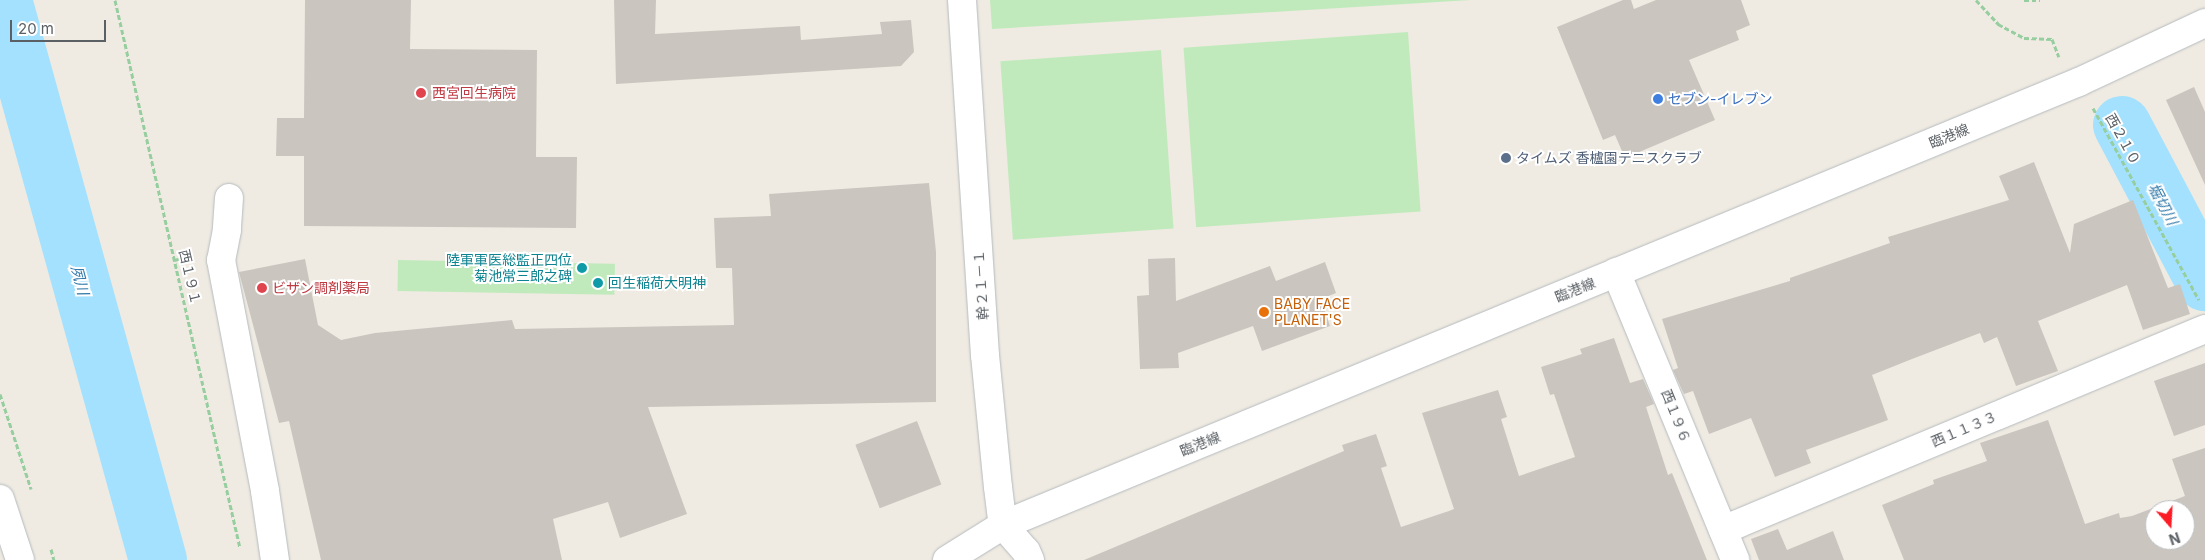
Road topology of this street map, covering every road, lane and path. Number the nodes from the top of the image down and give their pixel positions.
1 (115, 0) edge
2 (962, 0) edge
3 (1976, 0) edge
4 (2024, 0) edge
5 (2040, 0) edge
6 (2205, 23) edge
7 (2059, 57) dead end
8 (2079, 82) junction
9 (229, 198) dead end
10 (183, 258) dead end
11 (174, 260) junction
12 (1616, 272) junction
13 (2203, 316) edge
14 (0, 394) edge
15 (33, 496) dead end
16 (0, 500) edge
17 (1003, 525) junction
18 (1723, 530) junction
19 (48, 542) dead end
20 (241, 550) dead end
21 (20, 560) edge
22 (54, 560) edge
23 (275, 560) edge
24 (946, 560) edge
25 (1030, 560) edge
26 (1735, 560) edge

1 - 11 path, 西１９１
2 - 17 street, 幹２１－１
3 - 7 path
4 - 5 path
6 - 8 street, 臨港線
8 - 12 street, 臨港線
8 - 13 path, 西２１０
9 - 23 street
10 - 11 path
11 - 20 path, 西１９１
12 - 17 street, 臨港線
12 - 18 street, 西１９６
13 - 18 street, 西１１３３
14 - 15 path
16 - 21 street
17 - 24 street, 臨港線
17 - 25 street
18 - 26 street, 西１９６
19 - 22 path

